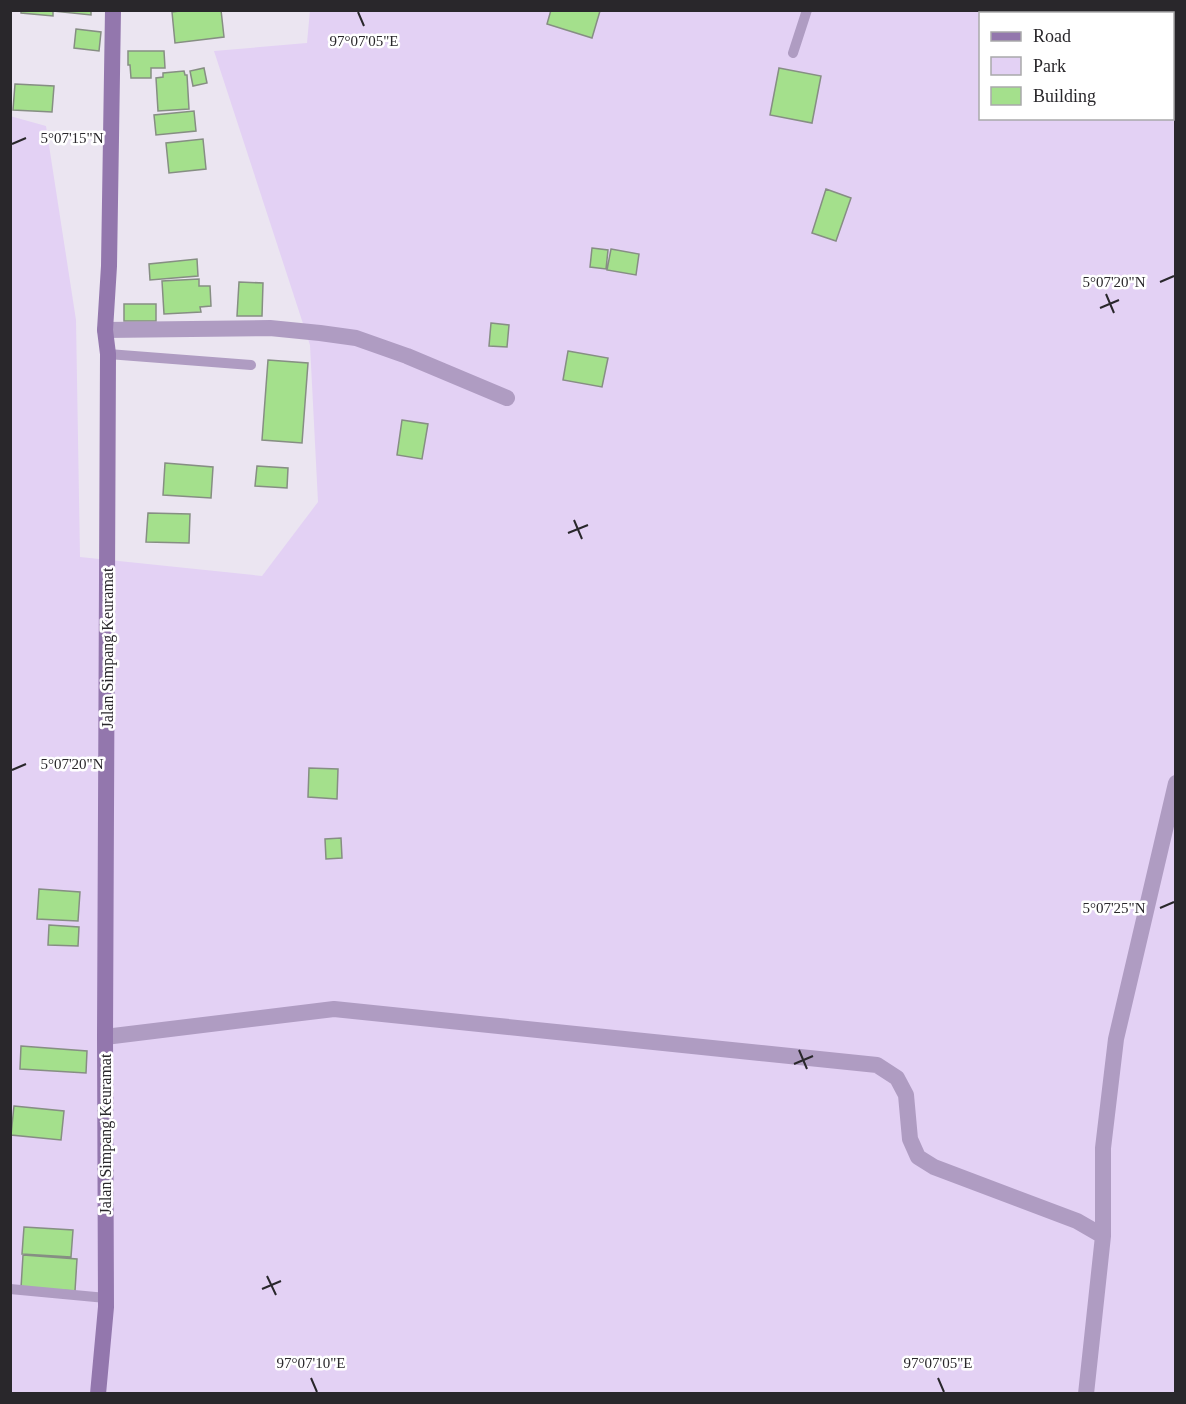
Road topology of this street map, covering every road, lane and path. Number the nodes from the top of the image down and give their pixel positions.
1 (113, 10) edge
2 (807, 10) edge
3 (793, 53) dead end
4 (105, 330) junction
5 (108, 354) junction
6 (251, 365) dead end
7 (507, 398) dead end
8 (1176, 783) edge
9 (105, 1037) junction
10 (1103, 1236) junction
11 (10, 1288) edge
12 (106, 1298) junction
13 (98, 1394) edge
14 (1086, 1394) edge

1 - 4 main road, Jalan Simpang Keuramat
2 - 3 lane
4 - 5 main road, Jalan Simpang Keuramat
4 - 7 street
5 - 6 lane
5 - 9 main road, Jalan Simpang Keuramat
8 - 10 street
9 - 10 street
9 - 12 main road, Jalan Simpang Keuramat
10 - 14 street
11 - 12 lane
12 - 13 main road, Jalan Simpang Keuramat

